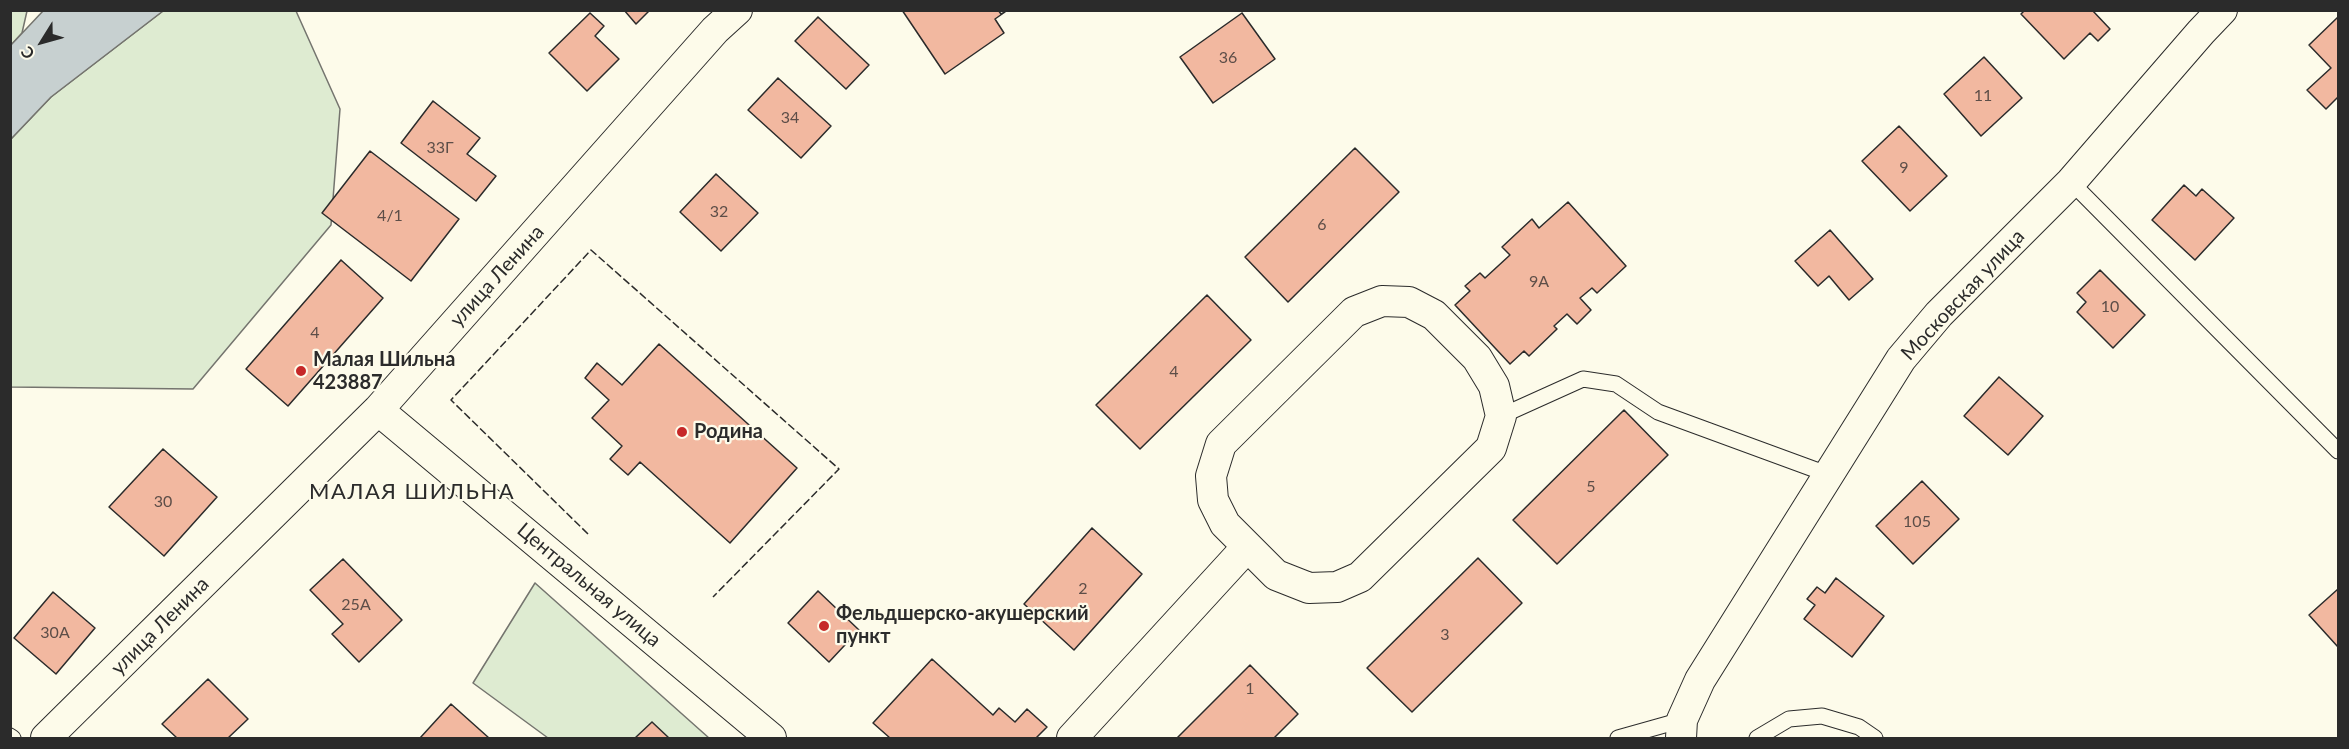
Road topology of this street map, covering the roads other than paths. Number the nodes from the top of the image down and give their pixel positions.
1 (737, 10) edge
2 (2222, 10) edge
3 (2072, 182) junction
4 (378, 410) junction
5 (1501, 416) junction
6 (2338, 451) edge
7 (1827, 474) junction
8 (1247, 548) junction
9 (1681, 729) edge
10 (46, 738) edge
11 (771, 738) edge
12 (1072, 738) edge
13 (1618, 738) edge
14 (1756, 738) edge
15 (1875, 738) edge

1 - 4 street, улица Ленина
2 - 3 street, Московская улица
3 - 6 lane
3 - 7 street, Московская улица
4 - 10 street, улица Ленина
4 - 11 street, Центральная улица
5 - 7 lane
5 - 8 street
5 - 8 street
7 - 9 street, Московская улица
8 - 12 street
9 - 13 lane
14 - 15 lane

